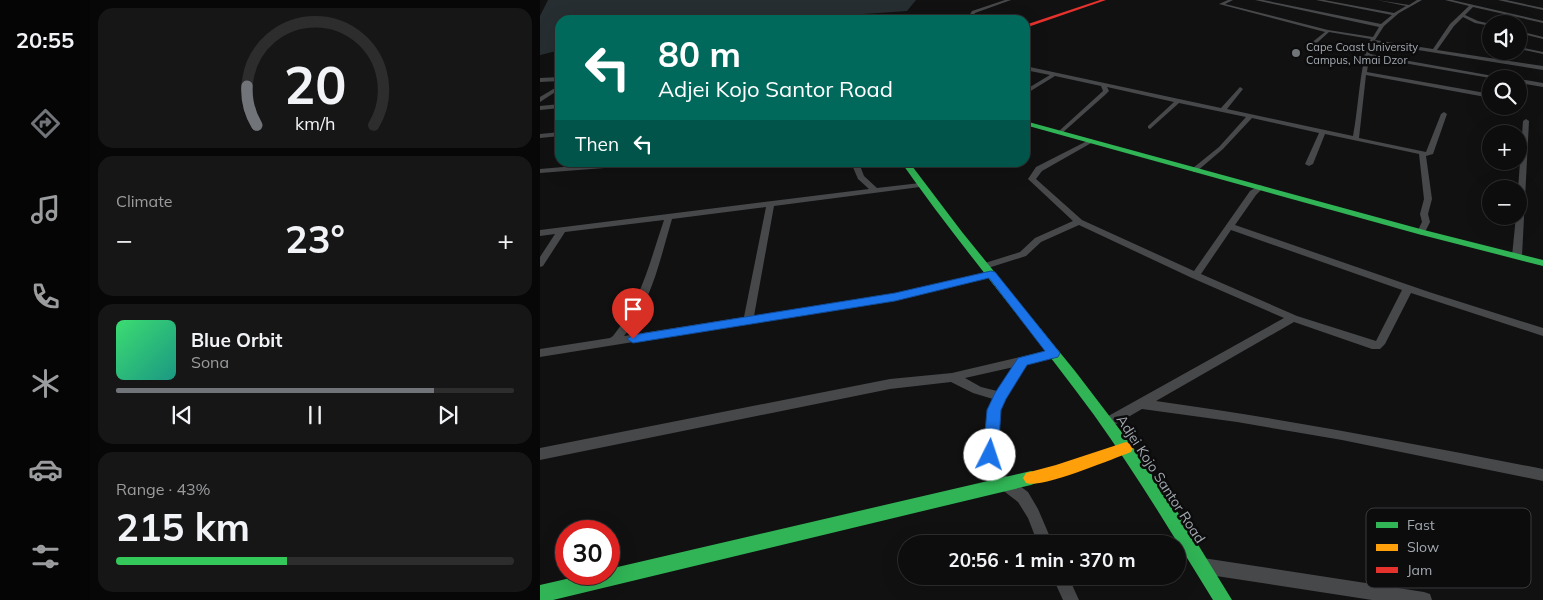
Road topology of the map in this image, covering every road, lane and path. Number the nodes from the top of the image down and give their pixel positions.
1 (1009, 0) edge
2 (1104, 0) edge
3 (1231, 0) edge
4 (1257, 0) edge
5 (1290, 0) edge
6 (1318, 0) edge
7 (1379, 0) edge
8 (1420, 0) edge
9 (1447, 0) edge
10 (1500, 0) edge
11 (1275, 4) junction
12 (1406, 5) junction
13 (1472, 6) junction
14 (1543, 9) edge
15 (1392, 14) junction
16 (972, 15) edge
17 (1462, 15) junction
18 (1543, 22) edge
19 (1482, 23) edge
20 (1030, 25) edge
21 (1382, 26) junction
22 (1328, 31) junction
23 (1527, 34) edge
24 (1543, 38) edge
25 (1372, 39) junction
26 (1307, 49) dead end
27 (1527, 50) edge
28 (1434, 51) junction
29 (1543, 53) edge
30 (1366, 55) junction
31 (1543, 68) edge
32 (1030, 69) edge
33 (1363, 73) junction
34 (1055, 74) junction
35 (1482, 75) edge
36 (555, 79) edge
37 (540, 80) edge
38 (1527, 82) edge
39 (1103, 84) junction
40 (1543, 85) edge
41 (1030, 89) edge
42 (1240, 89) dead end
43 (555, 90) edge
44 (1482, 94) edge
45 (540, 100) edge
46 (1179, 100) junction
47 (555, 106) edge
48 (540, 108) edge
49 (1223, 110) junction
50 (1444, 114) dead end
51 (1250, 116) junction
52 (1526, 121) dead end
53 (1030, 124) edge
54 (1150, 127) dead end
55 (1323, 131) junction
56 (1061, 132) junction
57 (555, 134) edge
58 (540, 136) edge
59 (1356, 138) junction
60 (1091, 141) junction
61 (1422, 153) junction
62 (1309, 164) dead end
63 (591, 167) edge
64 (857, 167) edge
65 (908, 167) edge
66 (1196, 170) junction
67 (540, 171) edge
68 (920, 185) junction
69 (1260, 187) junction
70 (875, 190) junction
71 (771, 203) junction
72 (669, 216) junction
73 (1080, 222) junction
74 (1231, 227) junction
75 (562, 230) junction
76 (1421, 232) junction
77 (540, 233) edge
78 (1517, 256) junction
79 (1543, 263) edge
80 (540, 264) edge
81 (988, 270) junction
82 (1195, 276) junction
83 (1408, 288) junction
84 (1293, 318) junction
85 (748, 321) junction
86 (1543, 332) edge
87 (613, 342) junction
88 (540, 353) edge
89 (1054, 353) junction
90 (1023, 362) junction
91 (952, 377) junction
92 (1000, 397) junction
93 (1142, 404) junction
94 (1107, 422) junction
95 (1126, 448) junction
96 (540, 454) edge
97 (1543, 475) edge
98 (1007, 484) junction
99 (1042, 535) edge
100 (1199, 565) junction
101 (1064, 585) edge
102 (540, 594) edge
103 (1071, 600) edge
104 (1223, 600) edge
105 (1424, 600) edge

1 - 16 street
2 - 20 street
3 - 22 street
4 - 11 street
5 - 11 street
6 - 15 street
7 - 12 street
8 - 12 street
9 - 13 street
10 - 14 street
11 - 21 street
12 - 15 street
13 - 17 street
13 - 18 street
15 - 21 street
17 - 19 street
17 - 28 street
21 - 25 street
22 - 25 street
22 - 26 street
23 - 24 street
25 - 28 street
25 - 30 street
27 - 29 street
28 - 31 street
30 - 33 street
30 - 35 street
32 - 34 street
33 - 44 street
33 - 59 street
34 - 39 street
34 - 41 street
36 - 37 street
38 - 40 street
39 - 46 street
39 - 56 street
42 - 49 street
43 - 45 street
46 - 49 street
46 - 54 street
47 - 48 street
49 - 51 street
50 - 61 street
51 - 55 street
51 - 66 street
52 - 78 street
53 - 56 street
55 - 59 street
55 - 62 street
56 - 60 street
57 - 58 street
59 - 61 street
60 - 66 street
60 - 73 street
61 - 76 street
63 - 67 street
64 - 70 street
65 - 68 street, Adjei Kojo Santor Road
66 - 69 street
68 - 70 street
68 - 81 street, Adjei Kojo Santor Road
69 - 74 street
69 - 76 street
70 - 71 street
71 - 72 street
71 - 85 street
72 - 75 street
72 - 87 street
73 - 81 street
73 - 82 street
74 - 82 street
74 - 83 street
75 - 77 street
75 - 80 street
76 - 78 street
78 - 79 street
81 - 85 street
81 - 89 street, Adjei Kojo Santor Road
82 - 84 street
83 - 84 street
83 - 86 street
84 - 93 street
85 - 87 street
87 - 88 street
89 - 90 street
89 - 94 street, Adjei Kojo Santor Road
90 - 91 street
90 - 92 street
91 - 92 street
91 - 96 street
92 - 98 street
93 - 94 street
93 - 97 street
94 - 95 street, Adjei Kojo Santor Road
95 - 98 street
95 - 100 street, Adjei Kojo Santor Road
98 - 99 street
98 - 102 street
100 - 104 street, Adjei Kojo Santor Road
100 - 105 street
101 - 103 street

